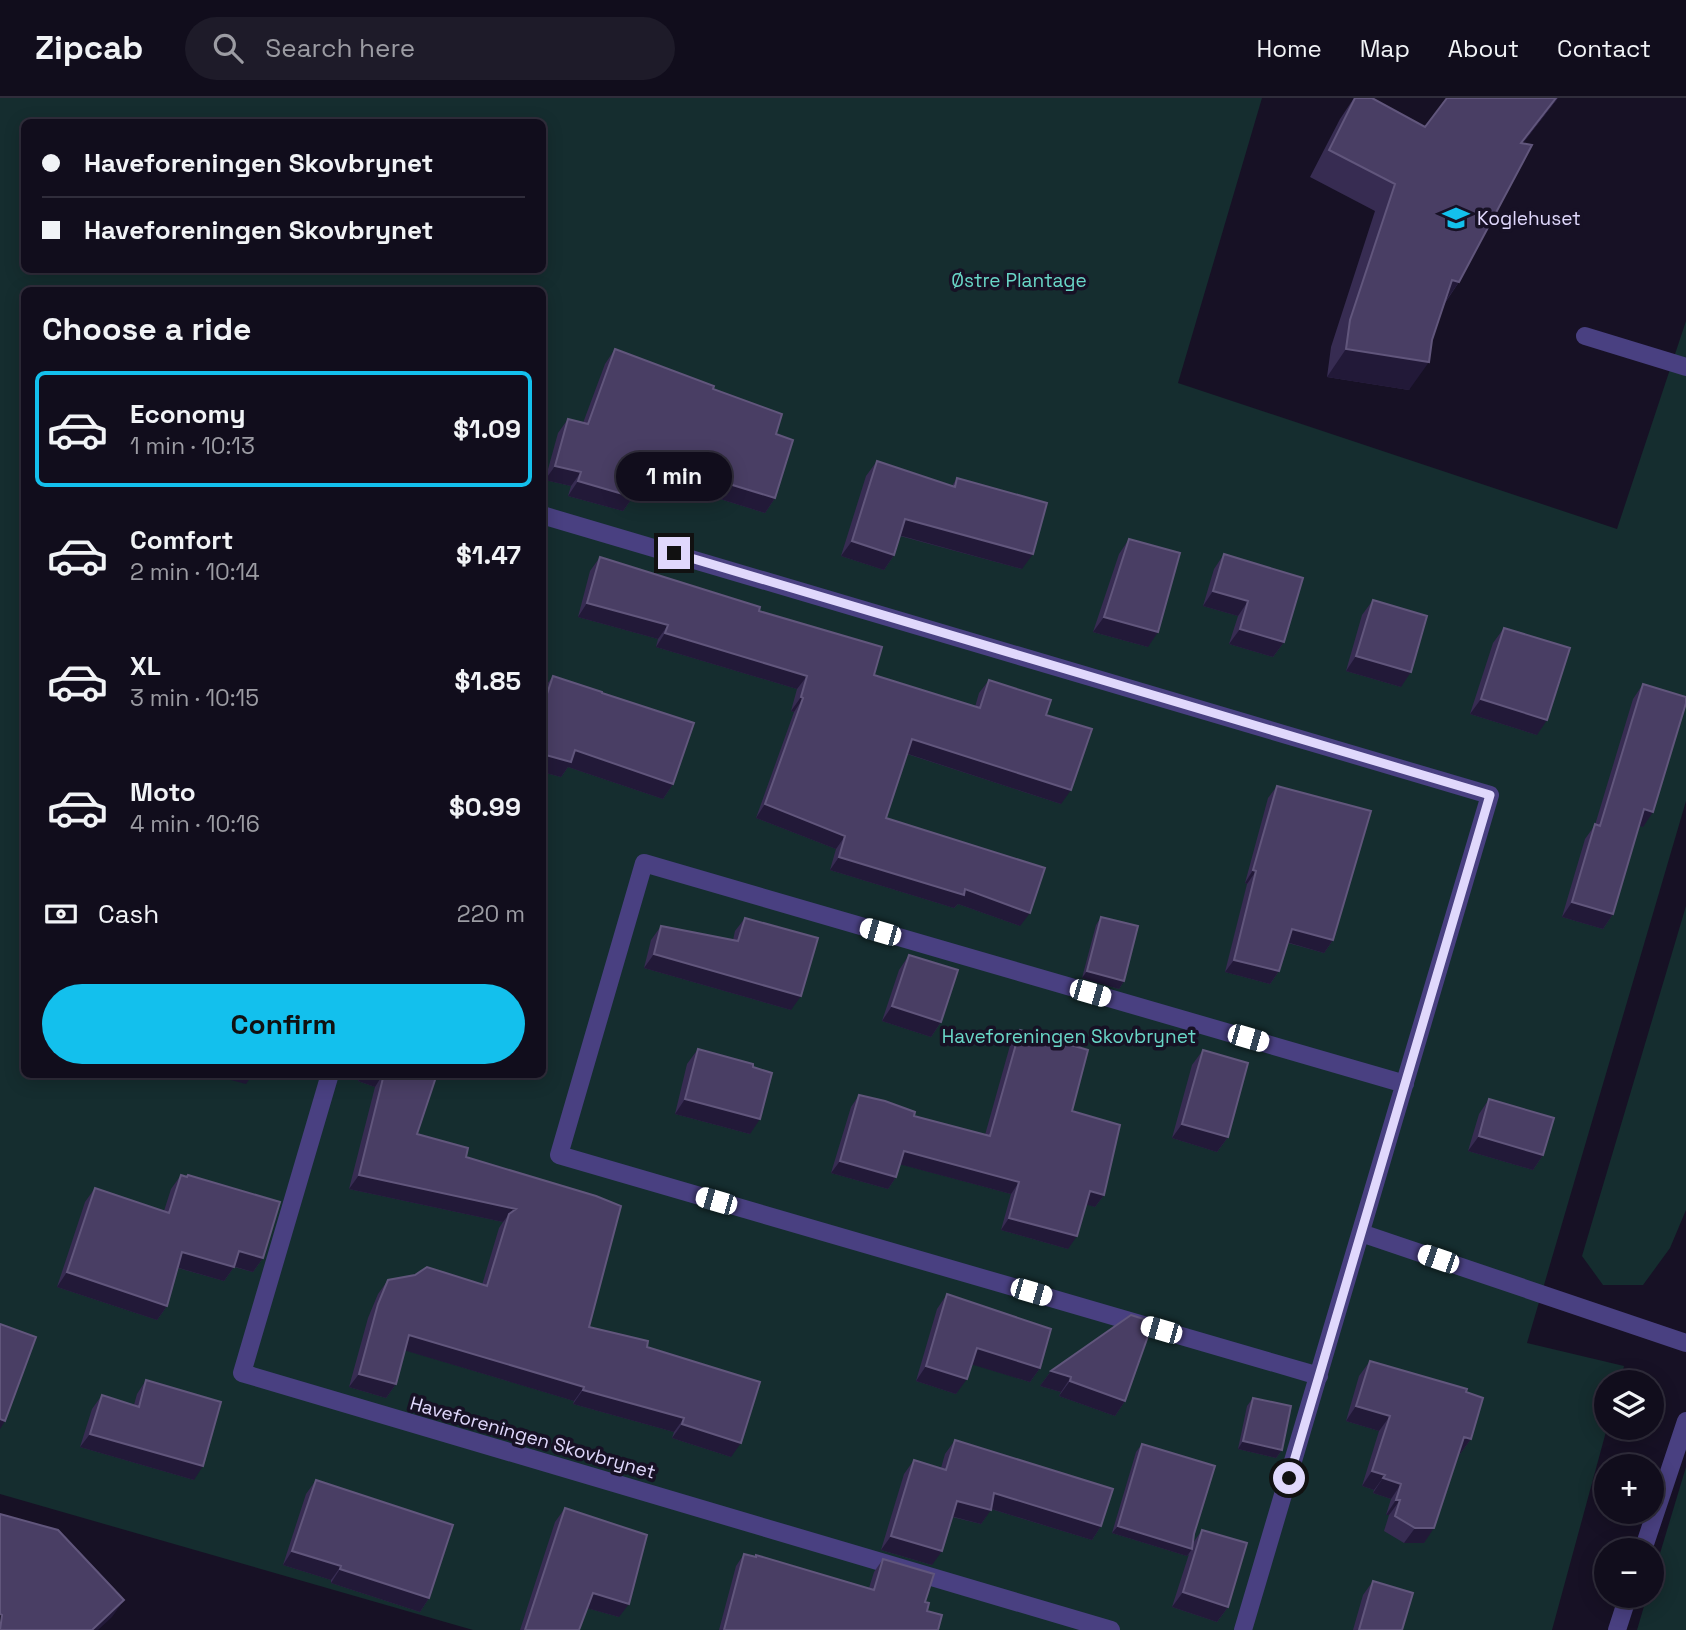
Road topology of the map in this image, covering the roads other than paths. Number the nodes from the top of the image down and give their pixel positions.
1 (1585, 336) dead end
2 (1686, 367) edge
3 (546, 515) edge
4 (329, 1078) edge
5 (1405, 1084) junction
6 (1361, 1233) junction
7 (1686, 1343) edge
8 (1319, 1376) junction
9 (1686, 1421) edge
10 (1647, 1538) edge
11 (1624, 1608) edge
12 (1111, 1630) edge
13 (1243, 1630) edge
14 (1617, 1630) edge

1 - 2 street
3 - 5 street
4 - 12 street, Haveforeningen Skovbrynet
5 - 6 street
5 - 8 street
6 - 7 street
6 - 8 street
8 - 13 street
9 - 10 street
11 - 14 street

